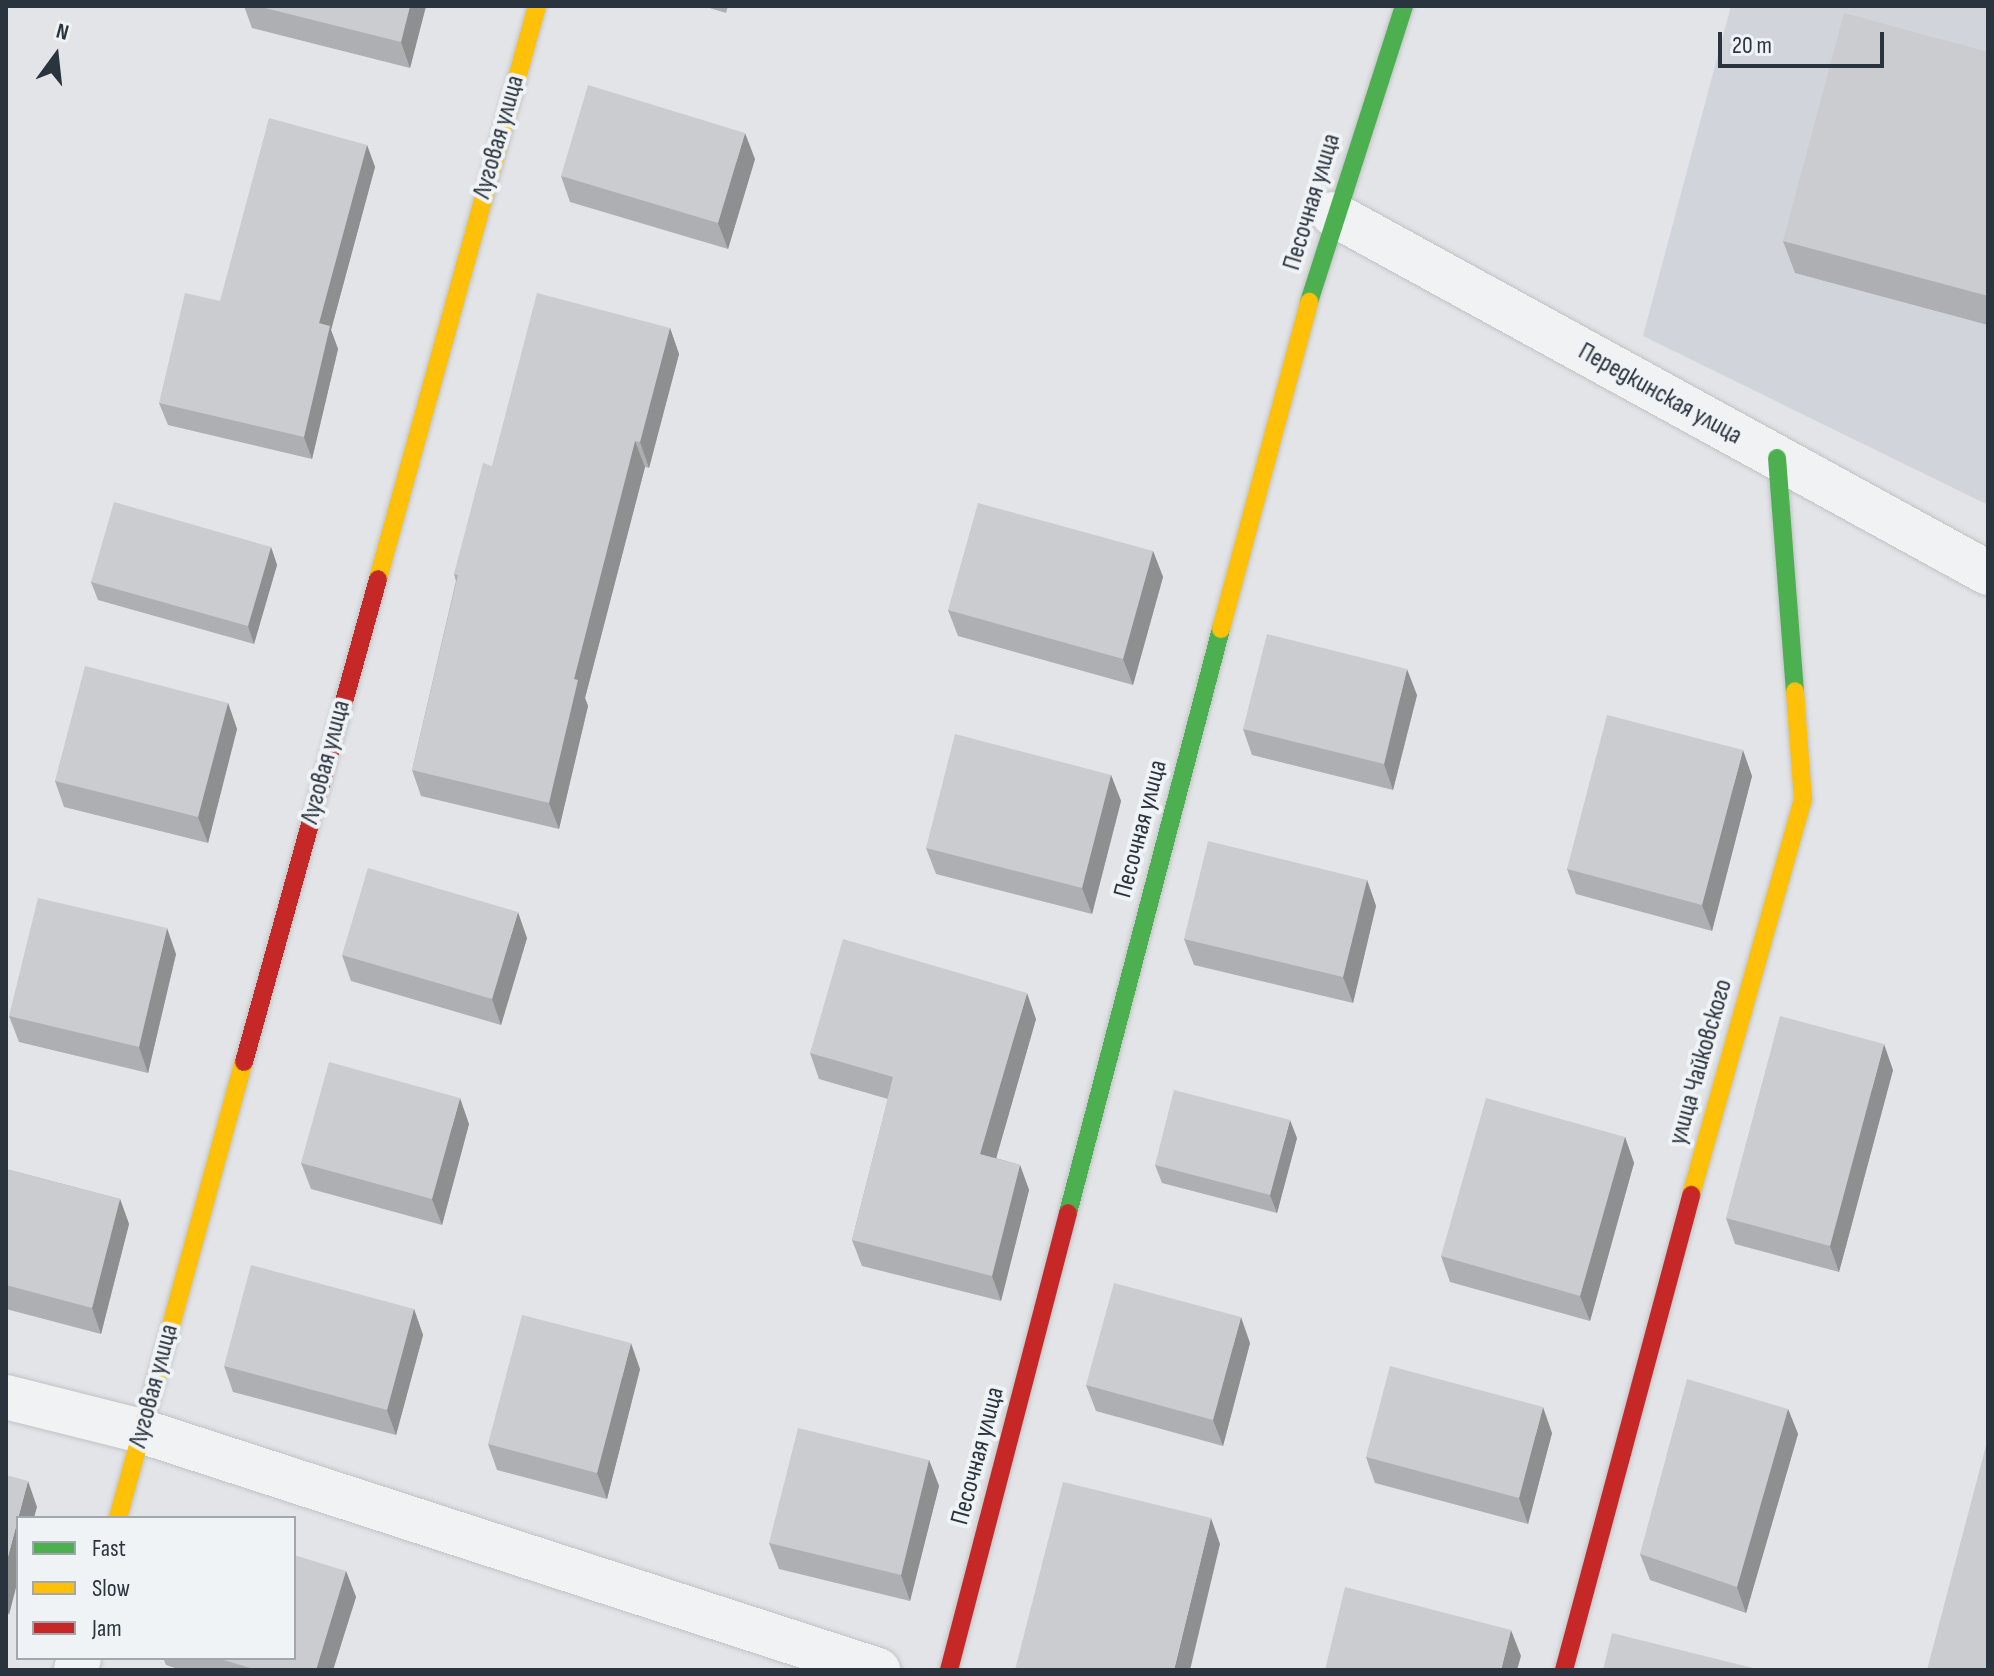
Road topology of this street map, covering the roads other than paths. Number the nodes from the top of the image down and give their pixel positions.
1 (537, 6) edge
2 (1404, 6) edge
3 (1333, 214) junction
4 (1777, 458) junction
5 (1988, 573) edge
6 (6, 1397) edge
7 (141, 1431) junction
8 (119, 1516) edge
9 (878, 1670) edge
10 (949, 1670) edge
11 (1564, 1670) edge

1 - 7 street, Луговая улица
2 - 3 street, Песочная улица
3 - 4 street, Передкинская улица
3 - 10 street, Песочная улица
4 - 5 street, Передкинская улица
4 - 11 street, улица Чайковского
6 - 7 street
7 - 8 street, Луговая улица
7 - 9 street

